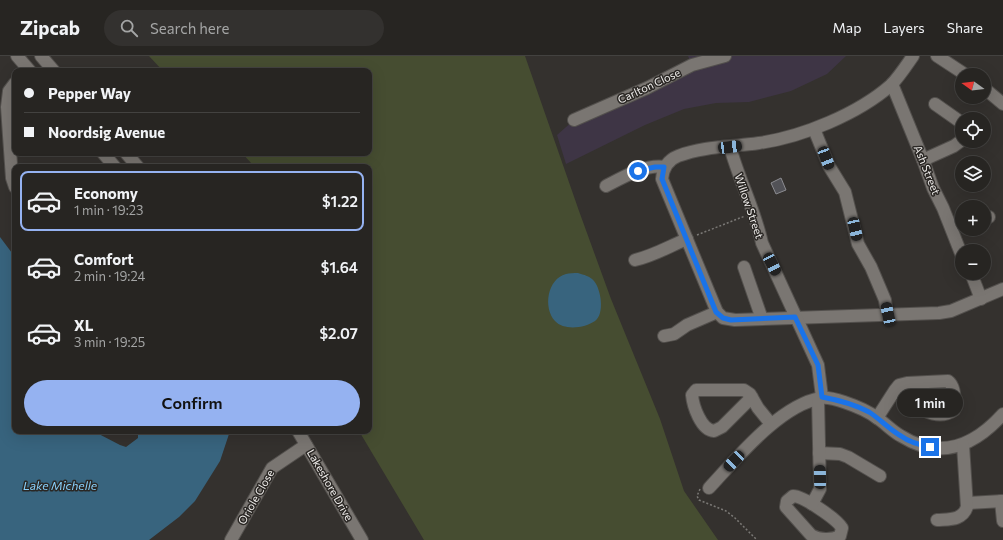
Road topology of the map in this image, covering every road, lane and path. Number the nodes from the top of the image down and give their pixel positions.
1 (17, 56) edge
2 (41, 56) edge
3 (725, 56) edge
4 (913, 56) edge
5 (937, 56) edge
6 (690, 61) edge
7 (26, 68) edge
8 (51, 68) edge
9 (955, 68) edge
10 (892, 84) junction
11 (12, 87) edge
12 (991, 94) edge
13 (935, 104) dead end
14 (1003, 104) edge
15 (955, 118) edge
16 (574, 120) dead end
17 (814, 129) junction
18 (955, 145) edge
19 (730, 147) junction
20 (106, 156) edge
21 (129, 156) edge
22 (923, 160) junction
23 (112, 164) edge
24 (135, 164) edge
25 (664, 167) junction
26 (12, 178) edge
27 (606, 186) dead end
28 (754, 212) junction
29 (955, 227) edge
30 (688, 239) junction
31 (635, 260) dead end
32 (744, 267) dead end
33 (974, 280) edge
34 (1003, 289) edge
35 (982, 299) junction
36 (716, 312) junction
37 (888, 314) junction
38 (795, 317) junction
39 (762, 319) junction
40 (664, 336) dead end
41 (895, 390) junction
42 (752, 398) junction
43 (820, 398) junction
44 (1003, 414) edge
45 (877, 418) junction
46 (771, 424) junction
47 (300, 434) edge
48 (306, 445) junction
49 (963, 445) junction
50 (820, 453) junction
51 (880, 476) dead end
52 (709, 488) joint
53 (1002, 501) edge
54 (968, 502) junction
55 (812, 504) junction
56 (937, 520) dead end
57 (1003, 521) edge
58 (231, 540) edge
59 (362, 540) edge
60 (757, 540) edge

1 - 7 street
2 - 8 street
3 - 6 street, Carlton Close
4 - 10 street
5 - 9 street
6 - 16 street, Carlton Close
10 - 17 street
10 - 22 street, Ash Street
11 - 26 street
12 - 14 street
13 - 15 street
17 - 19 street
17 - 37 street
18 - 22 street
19 - 25 street
19 - 28 street, Willow Street
20 - 23 street
21 - 24 street
22 - 29 street, Ash Street
25 - 27 street
25 - 30 street
28 - 30 path
28 - 38 street, Willow Street
30 - 31 street
30 - 36 street
32 - 39 street
33 - 35 street
34 - 35 street
35 - 37 street
36 - 39 street
36 - 40 street
37 - 38 street
38 - 39 street
38 - 43 street, Willow Street
41 - 41 street
41 - 45 street
42 - 42 street
42 - 46 street
43 - 45 street
43 - 46 street
43 - 50 street, Willow Street
44 - 49 street
45 - 49 street
46 - 52 street
47 - 48 street, Lakeshore Drive
48 - 58 street, Oriole Close
48 - 59 street, Lakeshore Drive
49 - 54 street
50 - 51 street
50 - 55 street, Willow Street
52 - 60 path
53 - 54 street
53 - 57 street
54 - 56 street
55 - 55 street

